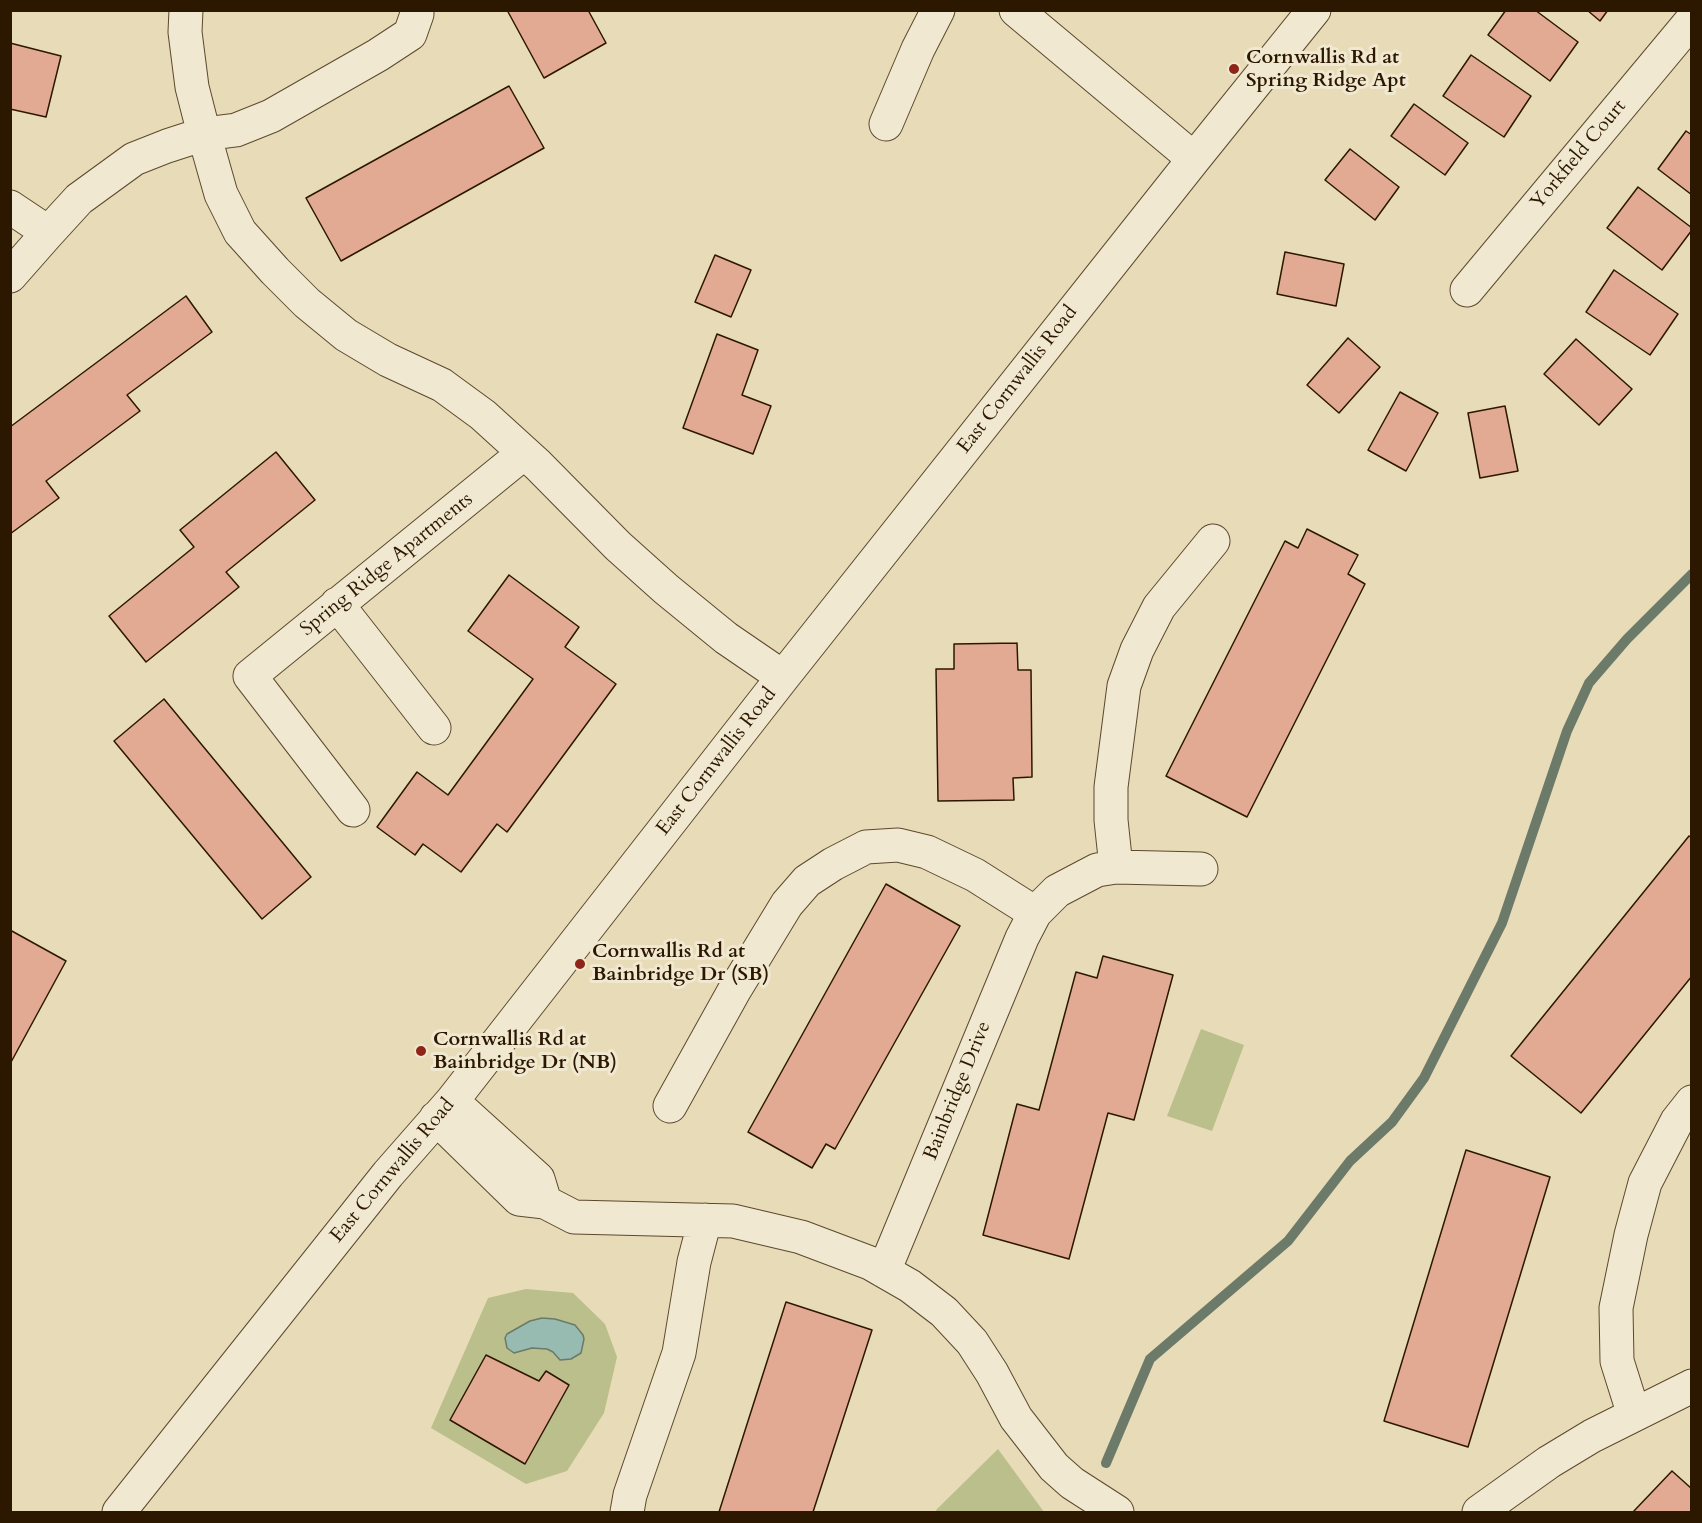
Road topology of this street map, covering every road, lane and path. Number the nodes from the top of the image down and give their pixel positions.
1 (186, 10) edge
2 (417, 10) edge
3 (938, 10) edge
4 (1016, 10) edge
5 (1314, 10) edge
6 (1692, 20) edge
7 (886, 124) dead end
8 (204, 134) junction
9 (1194, 159) junction
10 (10, 207) edge
11 (46, 234) junction
12 (10, 276) edge
13 (1467, 290) dead end
14 (524, 453) junction
15 (1213, 541) dead end
16 (338, 604) junction
17 (783, 677) junction
18 (434, 728) dead end
19 (352, 810) dead end
20 (1116, 867) junction
21 (1201, 869) dead end
22 (1035, 913) junction
23 (1692, 1102) edge
24 (670, 1106) dead end
25 (444, 1110) junction
26 (705, 1220) junction
27 (884, 1271) junction
28 (1692, 1386) edge
29 (1634, 1415) junction
30 (119, 1512) edge
31 (627, 1512) edge
32 (1117, 1512) edge
33 (1479, 1512) edge

1 - 8 street
2 - 8 street
3 - 7 street
4 - 9 street
5 - 9 street, East Cornwallis Road
6 - 13 street, Yorkfield Court
8 - 11 street
8 - 14 street
9 - 17 street, East Cornwallis Road
10 - 11 street
11 - 12 street
14 - 16 street, Spring Ridge Apartments
14 - 17 street
15 - 20 street
16 - 18 street
16 - 19 street, Spring Ridge Apartments
17 - 25 street, East Cornwallis Road
20 - 21 street, Bainbridge Drive
20 - 22 street, Bainbridge Drive
22 - 24 street
22 - 27 street, Bainbridge Drive
23 - 29 street
25 - 26 street
25 - 30 street, East Cornwallis Road
26 - 27 street
26 - 31 street
27 - 32 street
28 - 29 street
29 - 33 street

